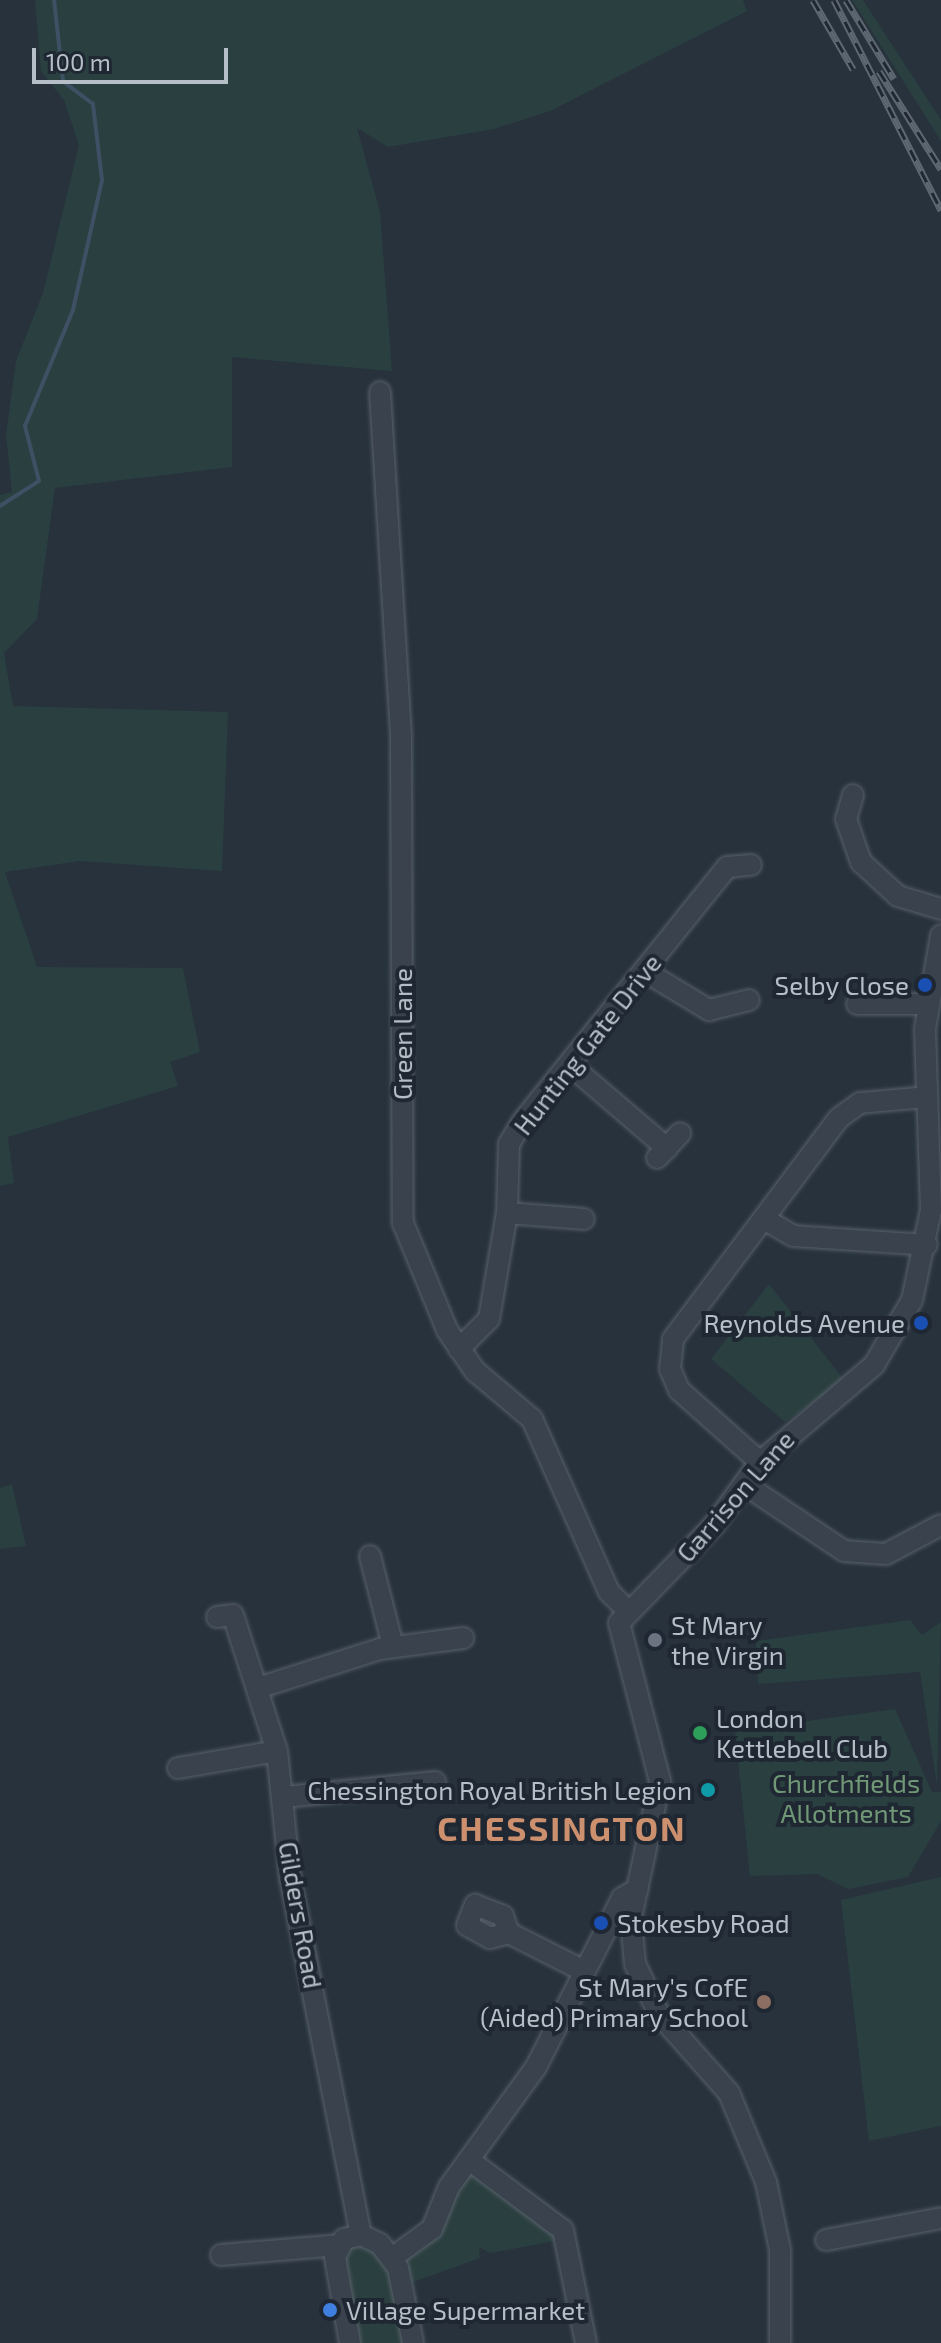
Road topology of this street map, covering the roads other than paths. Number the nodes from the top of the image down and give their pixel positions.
1 (380, 392) dead end
2 (853, 795) dead end
3 (751, 865) dead end
4 (941, 909) edge
5 (941, 935) edge
6 (646, 972) junction
7 (749, 1000) dead end
8 (857, 1004) dead end
9 (926, 1004) junction
10 (570, 1065) junction
11 (927, 1097) junction
12 (668, 1146) dead end
13 (936, 1158) edge
14 (507, 1213) junction
15 (584, 1219) dead end
16 (764, 1219) junction
17 (927, 1245) junction
18 (459, 1349) junction
19 (760, 1462) junction
20 (744, 1484) junction
21 (941, 1525) edge
22 (368, 1570) dead end
23 (626, 1609) junction
24 (233, 1613) dead end
25 (463, 1638) dead end
26 (393, 1646) junction
27 (258, 1688) junction
28 (277, 1751) junction
29 (187, 1762) dead end
30 (435, 1782) dead end
31 (284, 1797) junction
32 (638, 1889) junction
33 (509, 1933) dead end
34 (599, 1943) junction
35 (631, 1947) junction
36 (584, 1971) junction
37 (469, 2160) junction
38 (941, 2218) edge
39 (361, 2235) junction
40 (826, 2240) dead end
41 (339, 2245) junction
42 (221, 2255) dead end
43 (393, 2257) junction
44 (350, 2343) edge
45 (413, 2343) edge
46 (586, 2343) edge
47 (780, 2343) edge

1 - 18 street, Green Lane
2 - 4 street
3 - 6 street, Hunting Gate Drive
5 - 9 street, Garrison Lane
6 - 7 street
6 - 10 street, Hunting Gate Drive
8 - 9 street
9 - 11 street, Garrison Lane
10 - 12 street
10 - 14 street, Hunting Gate Drive
11 - 13 street, Garrison Lane
11 - 16 street
13 - 17 street, Garrison Lane
14 - 15 street
14 - 18 street, Hunting Gate Drive
16 - 17 street
16 - 19 street
17 - 19 street, Garrison Lane
18 - 23 street, Green Lane
19 - 20 street, Garrison Lane
20 - 21 street
20 - 23 street, Garrison Lane
22 - 26 street
23 - 32 street
24 - 27 street, Gilders Road
25 - 26 street
26 - 27 street
27 - 28 street, Gilders Road
28 - 29 street
28 - 31 street, Gilders Road
30 - 31 street
31 - 39 street, Gilders Road
32 - 34 street
32 - 35 street
33 - 36 street
34 - 35 street
34 - 36 street
35 - 47 street
36 - 37 street
37 - 43 street
37 - 46 street
38 - 40 street
39 - 41 street
39 - 43 street
41 - 42 street
41 - 44 street
43 - 45 street

